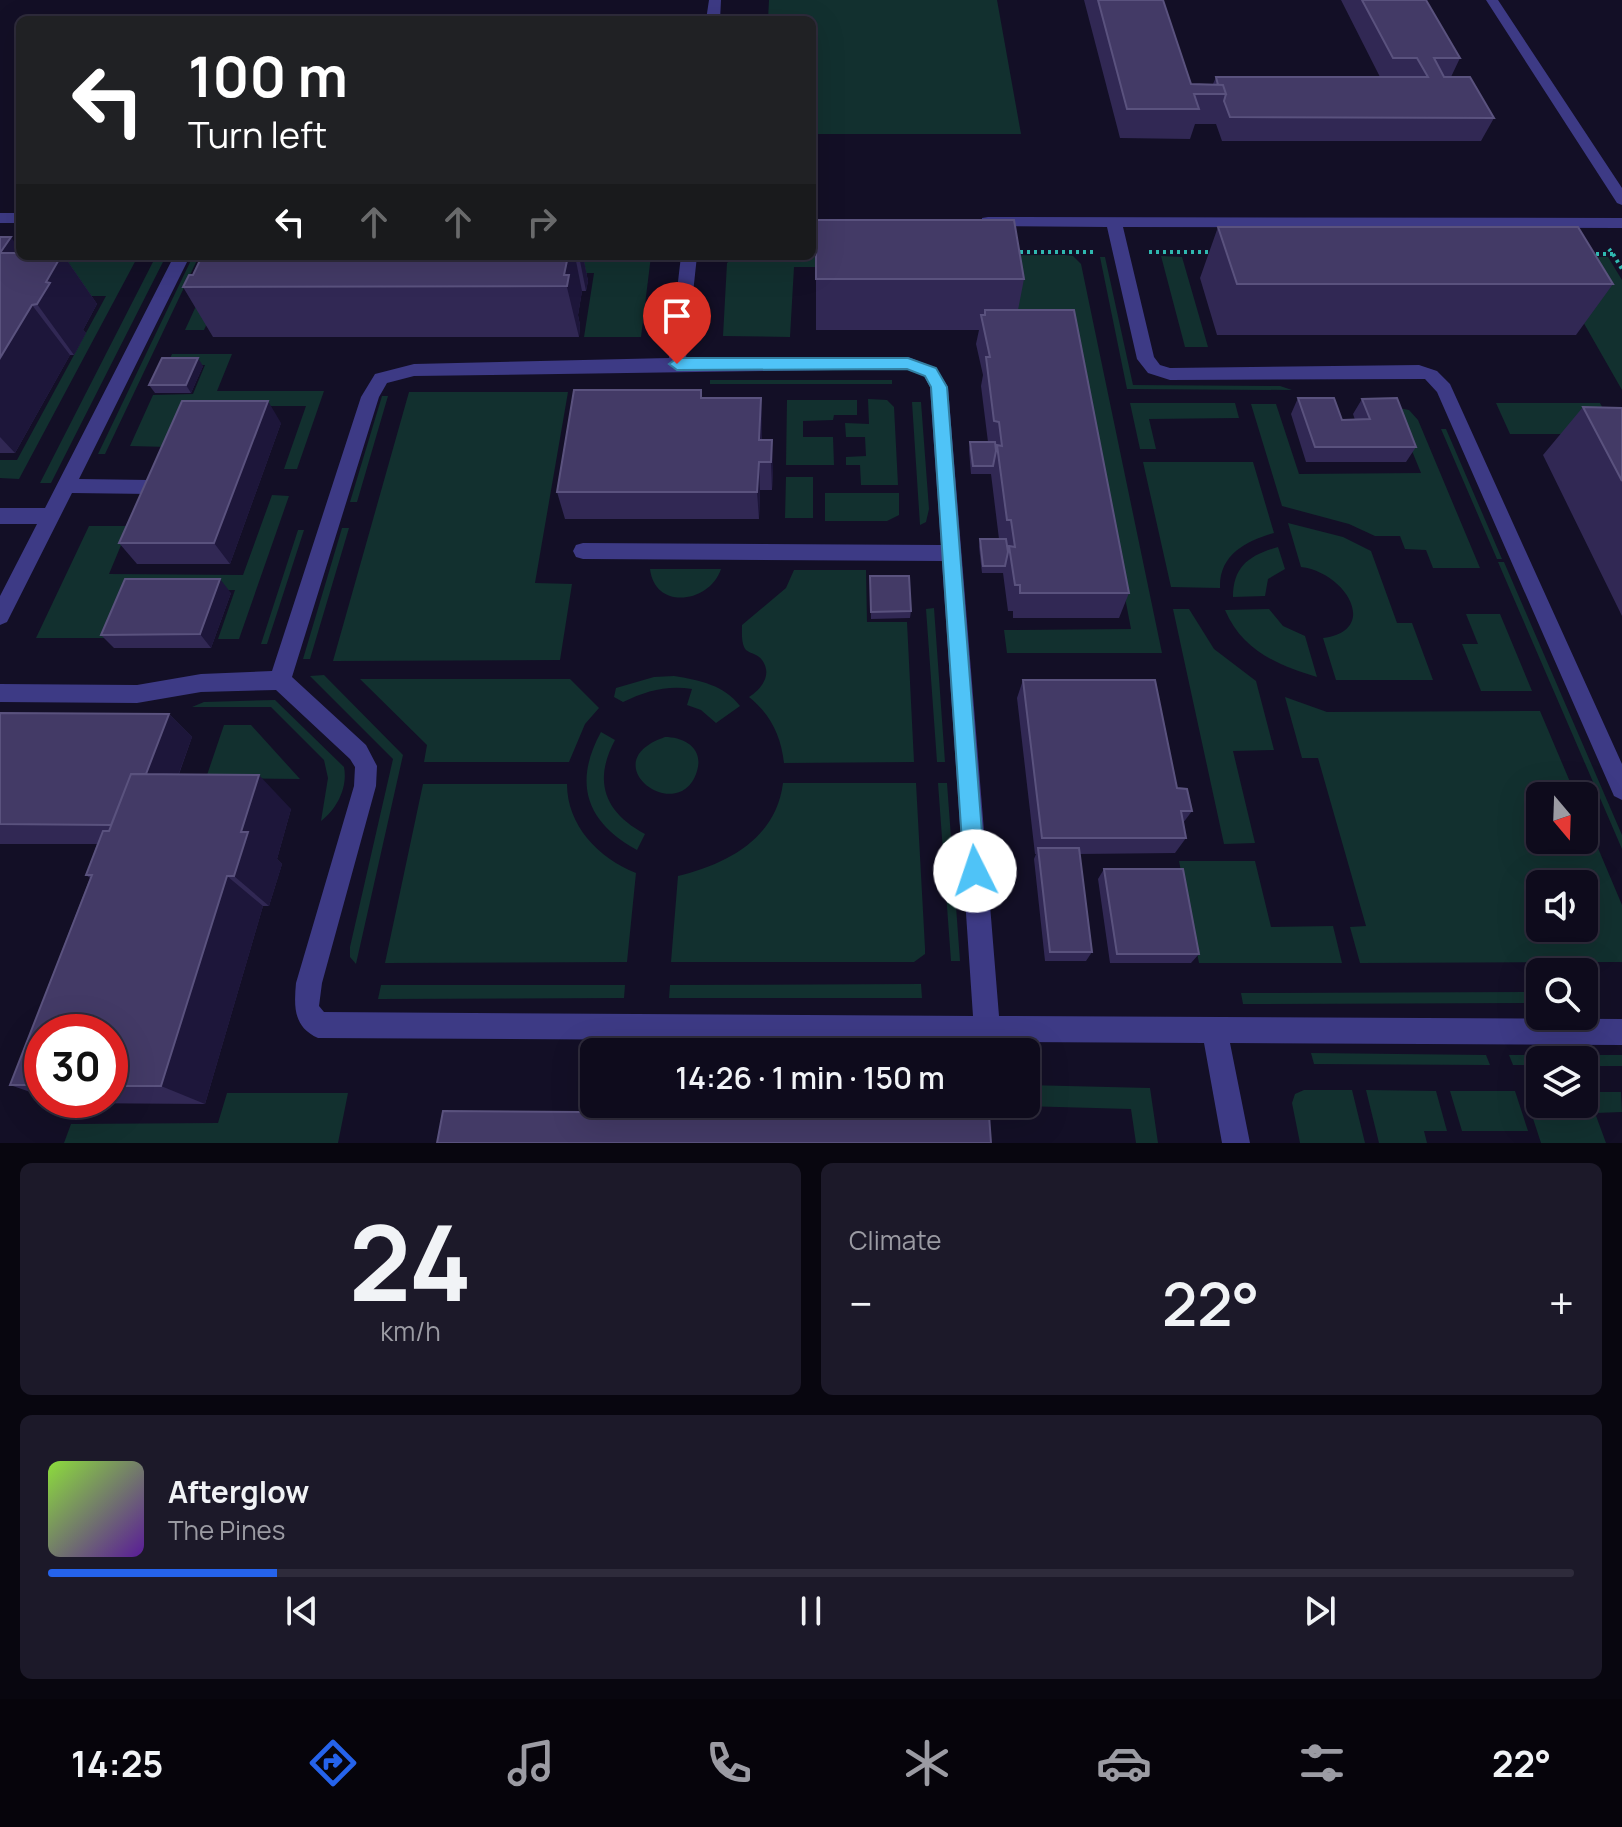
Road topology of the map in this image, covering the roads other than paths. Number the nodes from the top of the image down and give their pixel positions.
1 (1492, 0) edge
2 (1622, 200) edge
3 (971, 222) edge
4 (1114, 222) junction
5 (1622, 223) edge
6 (180, 260) edge
7 (689, 260) edge
8 (677, 364) junction
9 (66, 486) junction
10 (150, 487) edge
11 (0, 516) edge
12 (51, 516) junction
13 (583, 551) dead end
14 (950, 553) junction
15 (0, 616) edge
16 (280, 680) junction
17 (0, 693) edge
18 (1622, 789) edge
19 (987, 1030) junction
20 (1215, 1031) junction
21 (1622, 1032) edge
22 (1236, 1143) edge

1 - 2 street
3 - 4 street
4 - 5 street
4 - 18 street
6 - 9 street
7 - 8 street
8 - 14 street
8 - 16 street
9 - 10 street
9 - 12 street
11 - 12 street
12 - 15 street
13 - 14 street
14 - 19 street
16 - 17 street
16 - 19 street
19 - 20 street
20 - 21 street
20 - 22 street

